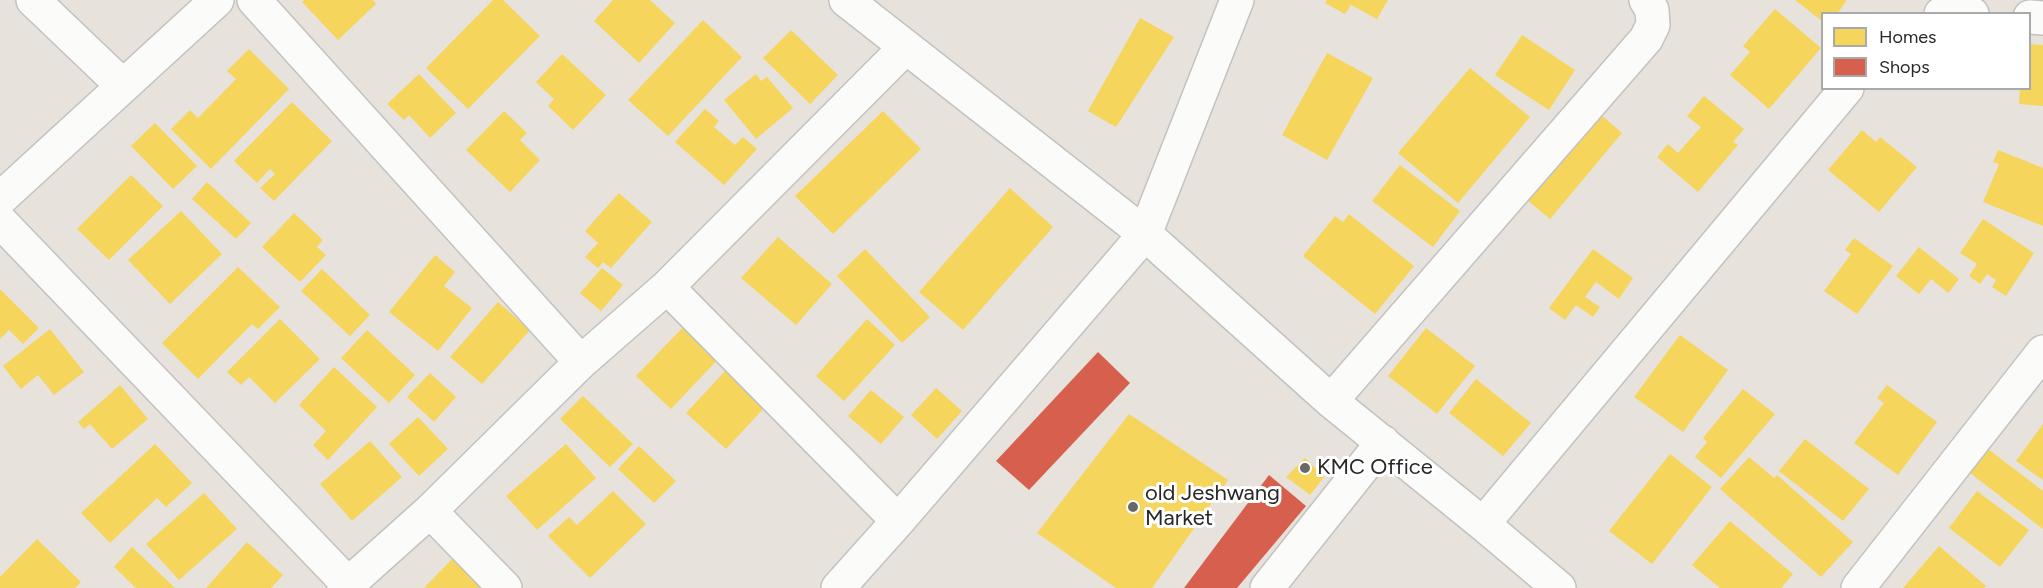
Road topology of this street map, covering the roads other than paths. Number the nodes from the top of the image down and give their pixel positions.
1 (33, 0) edge
2 (217, 0) edge
3 (254, 0) edge
4 (846, 0) edge
5 (1237, 0) edge
6 (1646, 0) edge
7 (906, 47) junction
8 (123, 86) junction
9 (1845, 90) edge
10 (0, 199) edge
11 (0, 222) edge
12 (1145, 234) junction
13 (667, 287) junction
14 (2043, 352) edge
15 (581, 362) junction
16 (1331, 401) junction
17 (1383, 442) junction
18 (430, 511) junction
19 (898, 520) junction
20 (1483, 524) junction
21 (346, 586) edge
22 (505, 588) edge
23 (838, 588) edge
24 (1267, 588) edge
25 (1559, 588) edge
26 (1858, 588) edge

1 - 8 street
2 - 8 street
3 - 15 street
4 - 7 street
5 - 12 street
6 - 16 street
7 - 12 street
7 - 13 street
8 - 10 street
9 - 20 street
11 - 21 street
12 - 16 street
12 - 19 street
13 - 15 street
13 - 19 street
14 - 26 street
15 - 18 street
16 - 17 street
17 - 20 street
17 - 24 street
18 - 21 street
18 - 22 street
19 - 23 street
20 - 25 street

